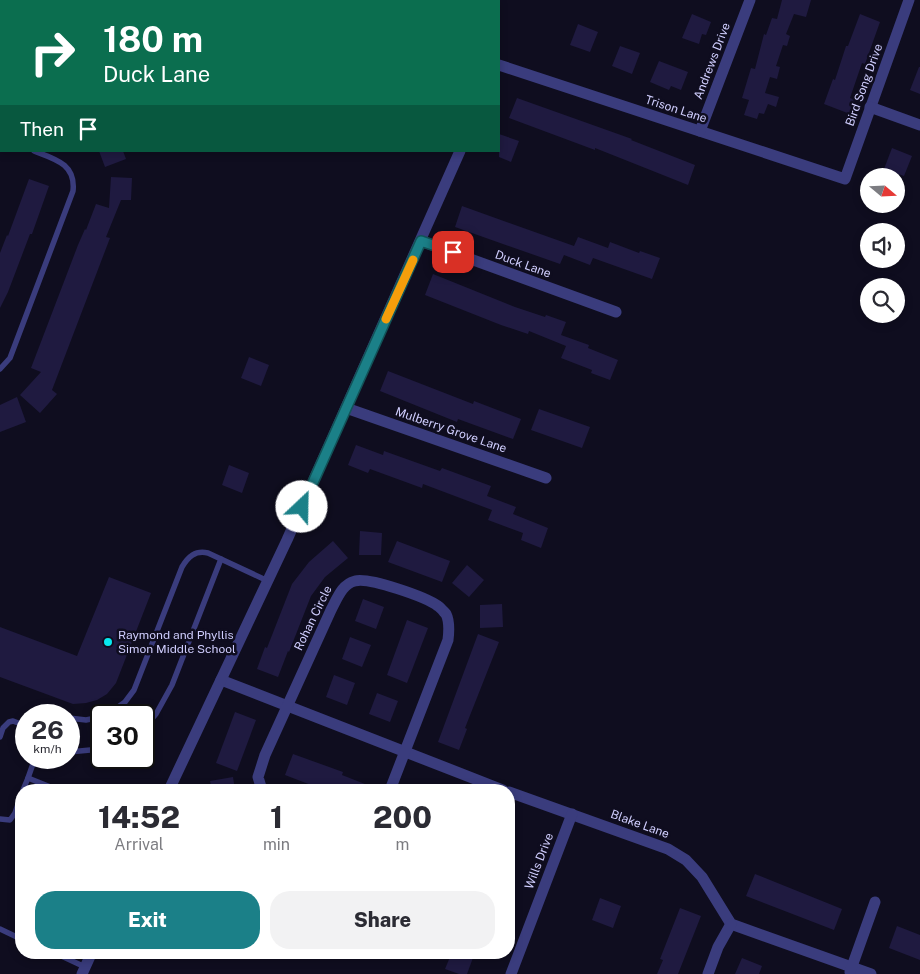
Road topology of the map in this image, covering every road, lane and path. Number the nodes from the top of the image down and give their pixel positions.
1 (750, 0) edge
2 (909, 0) edge
3 (500, 65) edge
4 (870, 107) junction
5 (920, 125) edge
6 (700, 131) junction
7 (36, 152) edge
8 (460, 152) edge
9 (845, 179) joint
10 (421, 241) junction
11 (616, 312) dead end
12 (0, 369) edge
13 (346, 408) junction
14 (546, 478) dead end
15 (221, 559) junction
16 (268, 581) junction
17 (221, 680) junction
18 (123, 704) edge
19 (287, 706) junction
20 (155, 715) edge
21 (15, 721) edge
22 (0, 737) edge
23 (405, 752) junction
24 (31, 769) edge
25 (28, 778) junction
26 (26, 784) edge
27 (43, 784) edge
28 (172, 784) edge
29 (260, 784) edge
30 (392, 784) edge
31 (488, 784) edge
32 (515, 794) edge
33 (15, 811) edge
34 (572, 814) junction
35 (0, 819) edge
36 (875, 902) dead end
37 (731, 924) junction
38 (0, 929) edge
39 (15, 936) edge
40 (65, 959) edge
41 (84, 970) edge
42 (850, 970) edge
43 (511, 974) edge
44 (708, 974) edge
45 (872, 974) edge

1 - 6 street, Andrews Drive
2 - 4 street, Bird Song Drive
3 - 6 street, Trison Lane
4 - 5 street
4 - 9 street, Bird Song Drive
6 - 9 street, Trison Lane
7 - 12 lane
8 - 10 street
10 - 11 street, Duck Lane
10 - 13 street
13 - 14 street, Mulberry Grove Lane
13 - 16 street
15 - 16 lane
15 - 18 lane
15 - 20 lane
16 - 17 street
17 - 19 street
17 - 28 street
19 - 23 street
19 - 23 street, Rohan Circle
19 - 29 street, Rohan Circle
21 - 22 lane
23 - 30 street, Rohan Circle
23 - 31 street
24 - 25 lane
25 - 26 lane
25 - 27 lane
32 - 34 street, Blake Lane
33 - 35 lane
34 - 37 street, Blake Lane
34 - 43 street, Wills Drive
36 - 42 street
37 - 42 street
37 - 44 street
38 - 39 lane
40 - 41 lane
42 - 45 street

